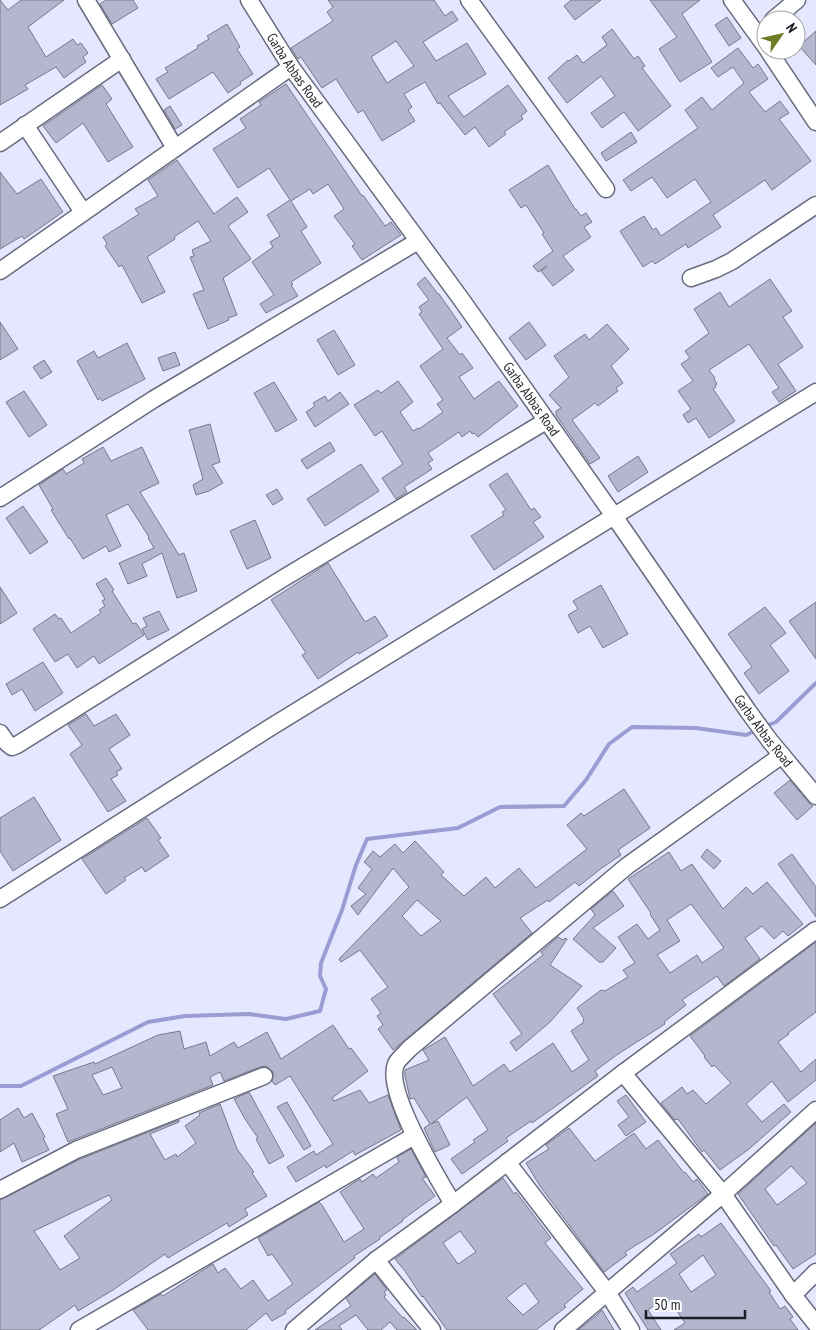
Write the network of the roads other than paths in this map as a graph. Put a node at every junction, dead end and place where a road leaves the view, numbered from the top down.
1 (86, 0) edge
2 (249, 0) edge
3 (470, 0) edge
4 (732, 0) edge
5 (797, 0) edge
6 (785, 10) edge
7 (756, 27) edge
8 (122, 59) junction
9 (775, 60) edge
10 (291, 67) junction
11 (816, 122) edge
12 (25, 125) junction
13 (0, 142) edge
14 (175, 148) junction
15 (606, 189) dead end
16 (816, 205) edge
17 (83, 212) junction
18 (418, 241) junction
19 (0, 271) edge
20 (691, 278) dead end
21 (816, 392) edge
22 (546, 421) junction
23 (0, 498) edge
24 (614, 516) junction
25 (0, 733) edge
26 (782, 755) junction
27 (816, 796) edge
28 (0, 899) edge
29 (816, 930) edge
30 (623, 1073) junction
31 (264, 1076) dead end
32 (816, 1110) edge
33 (414, 1136) junction
34 (507, 1162) junction
35 (0, 1190) edge
36 (723, 1194) junction
37 (453, 1204) junction
38 (376, 1260) junction
39 (816, 1272) edge
40 (607, 1292) junction
41 (793, 1295) junction
42 (816, 1324) edge
43 (79, 1330) edge
44 (294, 1330) edge
45 (432, 1330) edge
46 (563, 1330) edge
47 (631, 1330) edge

1 - 8 street
2 - 10 street, Garba Abbas Road
3 - 15 street
4 - 7 street
5 - 6 street
8 - 12 street
8 - 14 street
9 - 11 street
10 - 14 street
10 - 18 street, Garba Abbas Road
12 - 13 street
12 - 17 street
14 - 17 street
16 - 20 street
17 - 19 street
18 - 22 street, Garba Abbas Road
18 - 23 street
21 - 24 street
22 - 24 street, Garba Abbas Road
22 - 25 street
24 - 26 street, Garba Abbas Road
24 - 28 street
26 - 27 street, Garba Abbas Road
26 - 33 street
29 - 30 street
30 - 34 street
30 - 36 street
31 - 35 street
32 - 36 street
33 - 37 street
33 - 43 street
34 - 37 street
34 - 40 street
36 - 40 street
36 - 41 street
37 - 38 street
38 - 44 street
38 - 45 street
39 - 41 street
40 - 46 street
40 - 47 street
41 - 42 street

